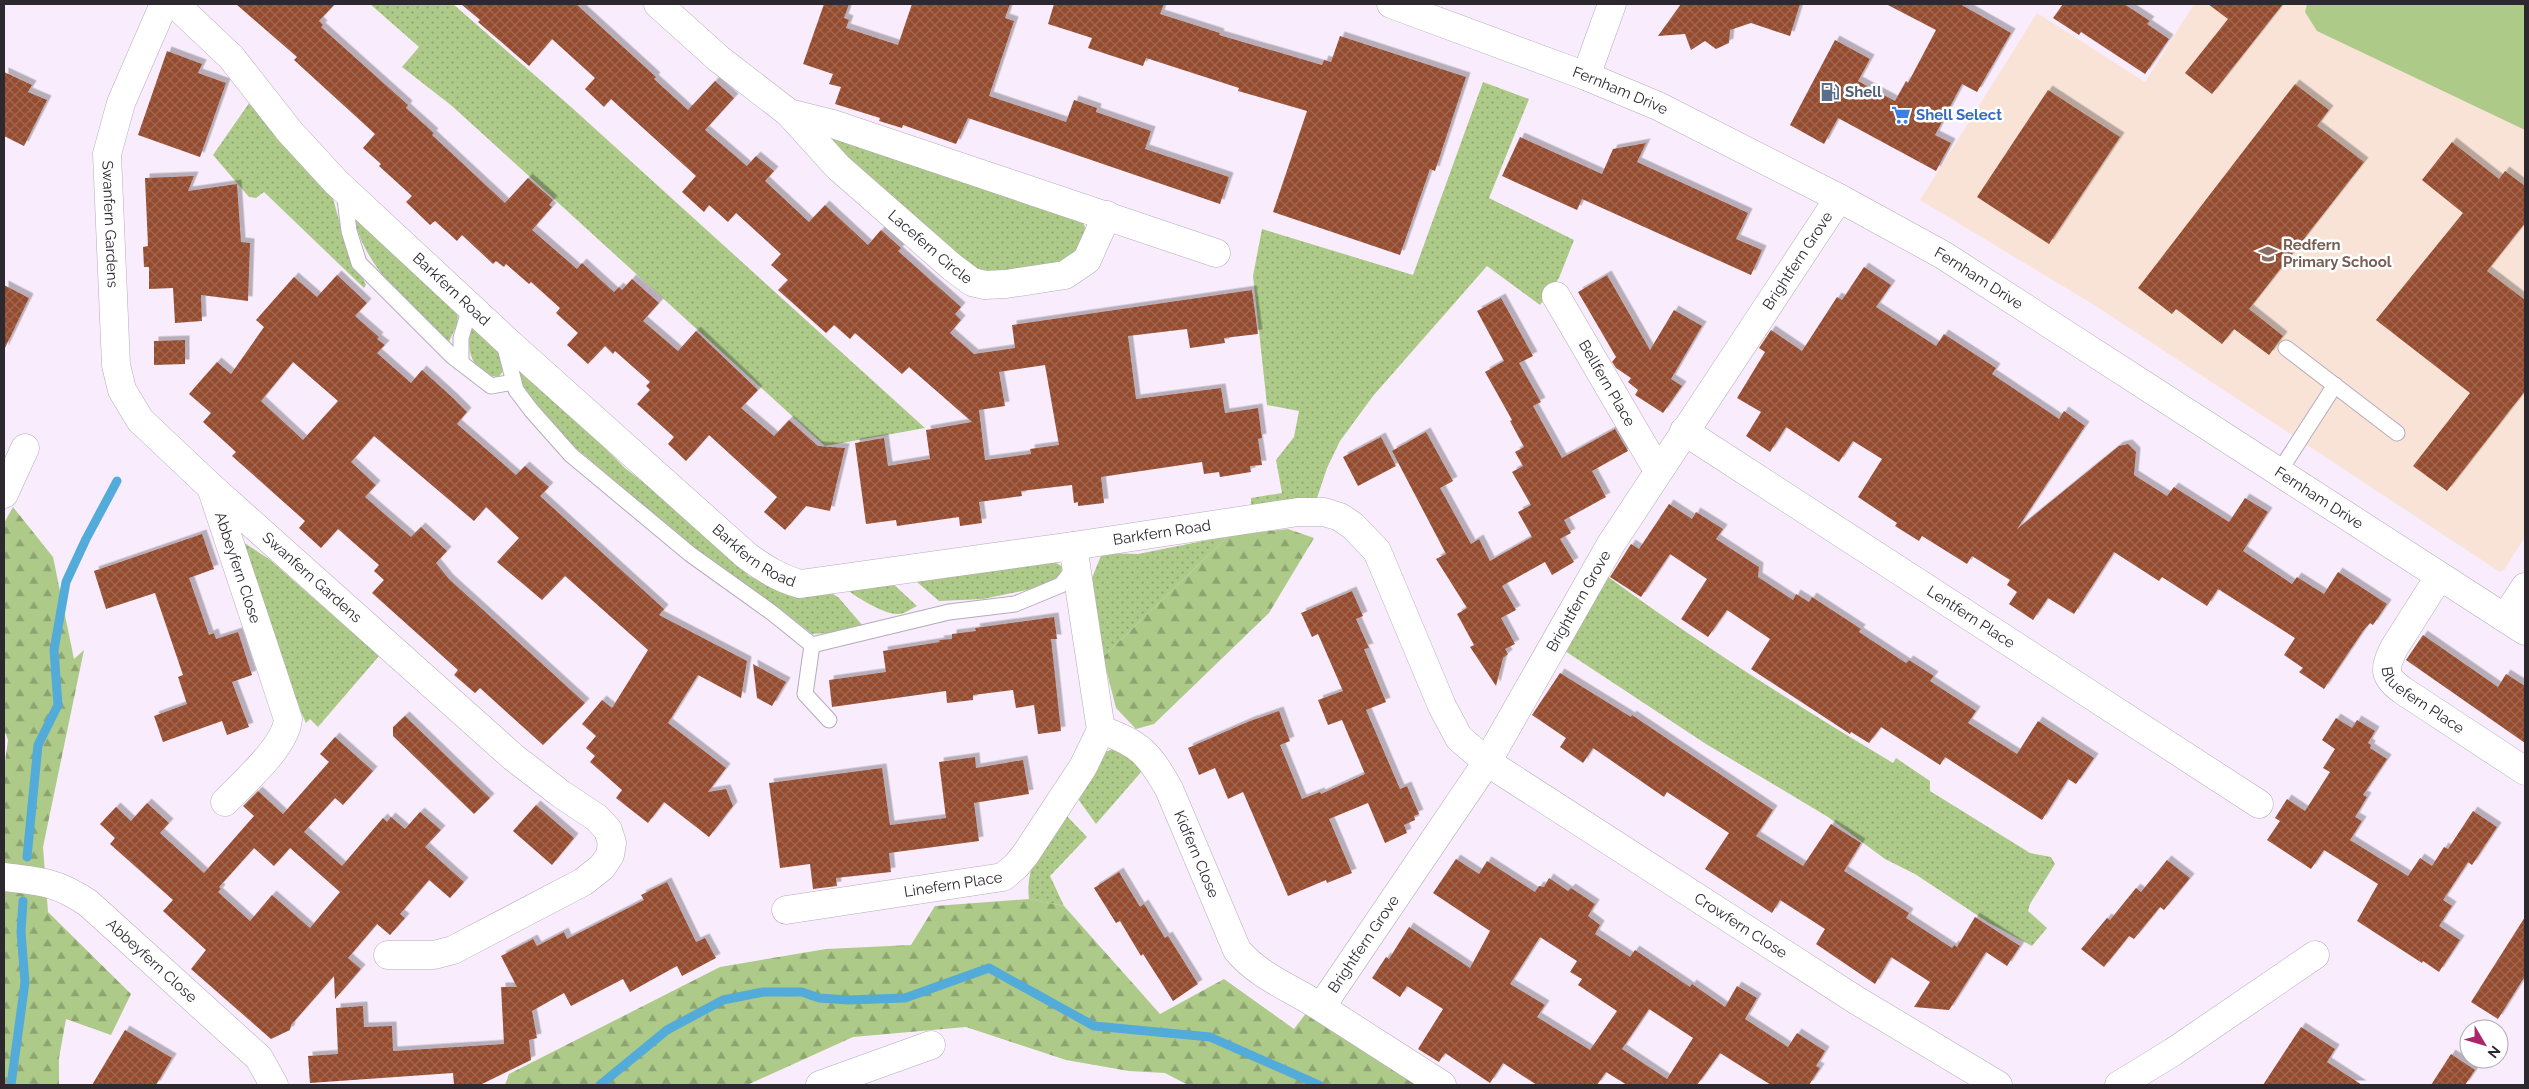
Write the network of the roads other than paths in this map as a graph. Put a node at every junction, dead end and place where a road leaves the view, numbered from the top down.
1 (164, 4) edge
2 (175, 4) edge
3 (658, 4) edge
4 (1391, 4) edge
5 (1612, 4) edge
6 (1586, 76) junction
7 (789, 113) junction
8 (344, 190) junction
9 (1839, 198) junction
10 (1107, 215) junction
11 (1216, 253) dead end
12 (1556, 296) dead end
13 (470, 307) junction
14 (502, 336) junction
15 (2286, 348) dead end
16 (461, 363) junction
17 (513, 382) junction
18 (2335, 385) junction
19 (1684, 431) junction
20 (2397, 433) dead end
21 (25, 448) dead end
22 (1658, 471) junction
23 (2279, 472) junction
24 (211, 487) junction
25 (4, 494) edge
26 (1075, 556) junction
27 (2438, 577) junction
28 (2525, 587) edge
29 (2515, 624) edge
30 (812, 645) junction
31 (829, 720) dead end
32 (1101, 730) junction
33 (1487, 762) junction
34 (2525, 771) edge
35 (225, 802) dead end
36 (2259, 804) dead end
37 (4, 877) edge
38 (786, 910) dead end
39 (388, 955) dead end
40 (2315, 955) dead end
41 (1322, 1007) junction
42 (932, 1045) dead end
43 (274, 1085) edge
44 (820, 1085) edge
45 (1442, 1085) edge
46 (1998, 1085) edge
47 (2119, 1085) edge

1 - 24 street, Swanfern Gardens
2 - 8 street, Barkfern Road
3 - 7 street, Lacefern Circle
4 - 6 street, Fernham Drive
5 - 6 street
6 - 9 street, Fernham Drive
7 - 10 street, Lacefern Circle
7 - 10 street, Lacefern Circle
8 - 13 street, Barkfern Road
8 - 16 lane
9 - 19 street, Brightfern Grove
9 - 23 street, Fernham Drive
10 - 11 street, Lacefern Circle
12 - 22 street, Bellfern Place
13 - 14 street, Barkfern Road
13 - 16 lane
14 - 17 lane
14 - 26 street, Barkfern Road
15 - 18 lane
16 - 17 lane
17 - 30 lane
18 - 20 lane
18 - 23 lane
19 - 22 street, Brightfern Grove
19 - 36 street, Lentfern Place
21 - 25 street
22 - 33 street, Brightfern Grove
23 - 27 street, Fernham Drive
24 - 35 street, Abbeyfern Close
24 - 39 street, Swanfern Gardens
26 - 30 lane
26 - 32 street
26 - 33 street, Barkfern Road
27 - 29 street, Fernham Drive
27 - 34 street, Bluefern Place
28 - 29 street
30 - 31 lane
32 - 38 street, Linefern Place
32 - 41 street, Kidfern Close
33 - 41 street, Brightfern Grove
33 - 46 street, Crowfern Close
37 - 43 street, Abbeyfern Close
40 - 47 street
41 - 45 street, Kidfern Close
42 - 44 street

